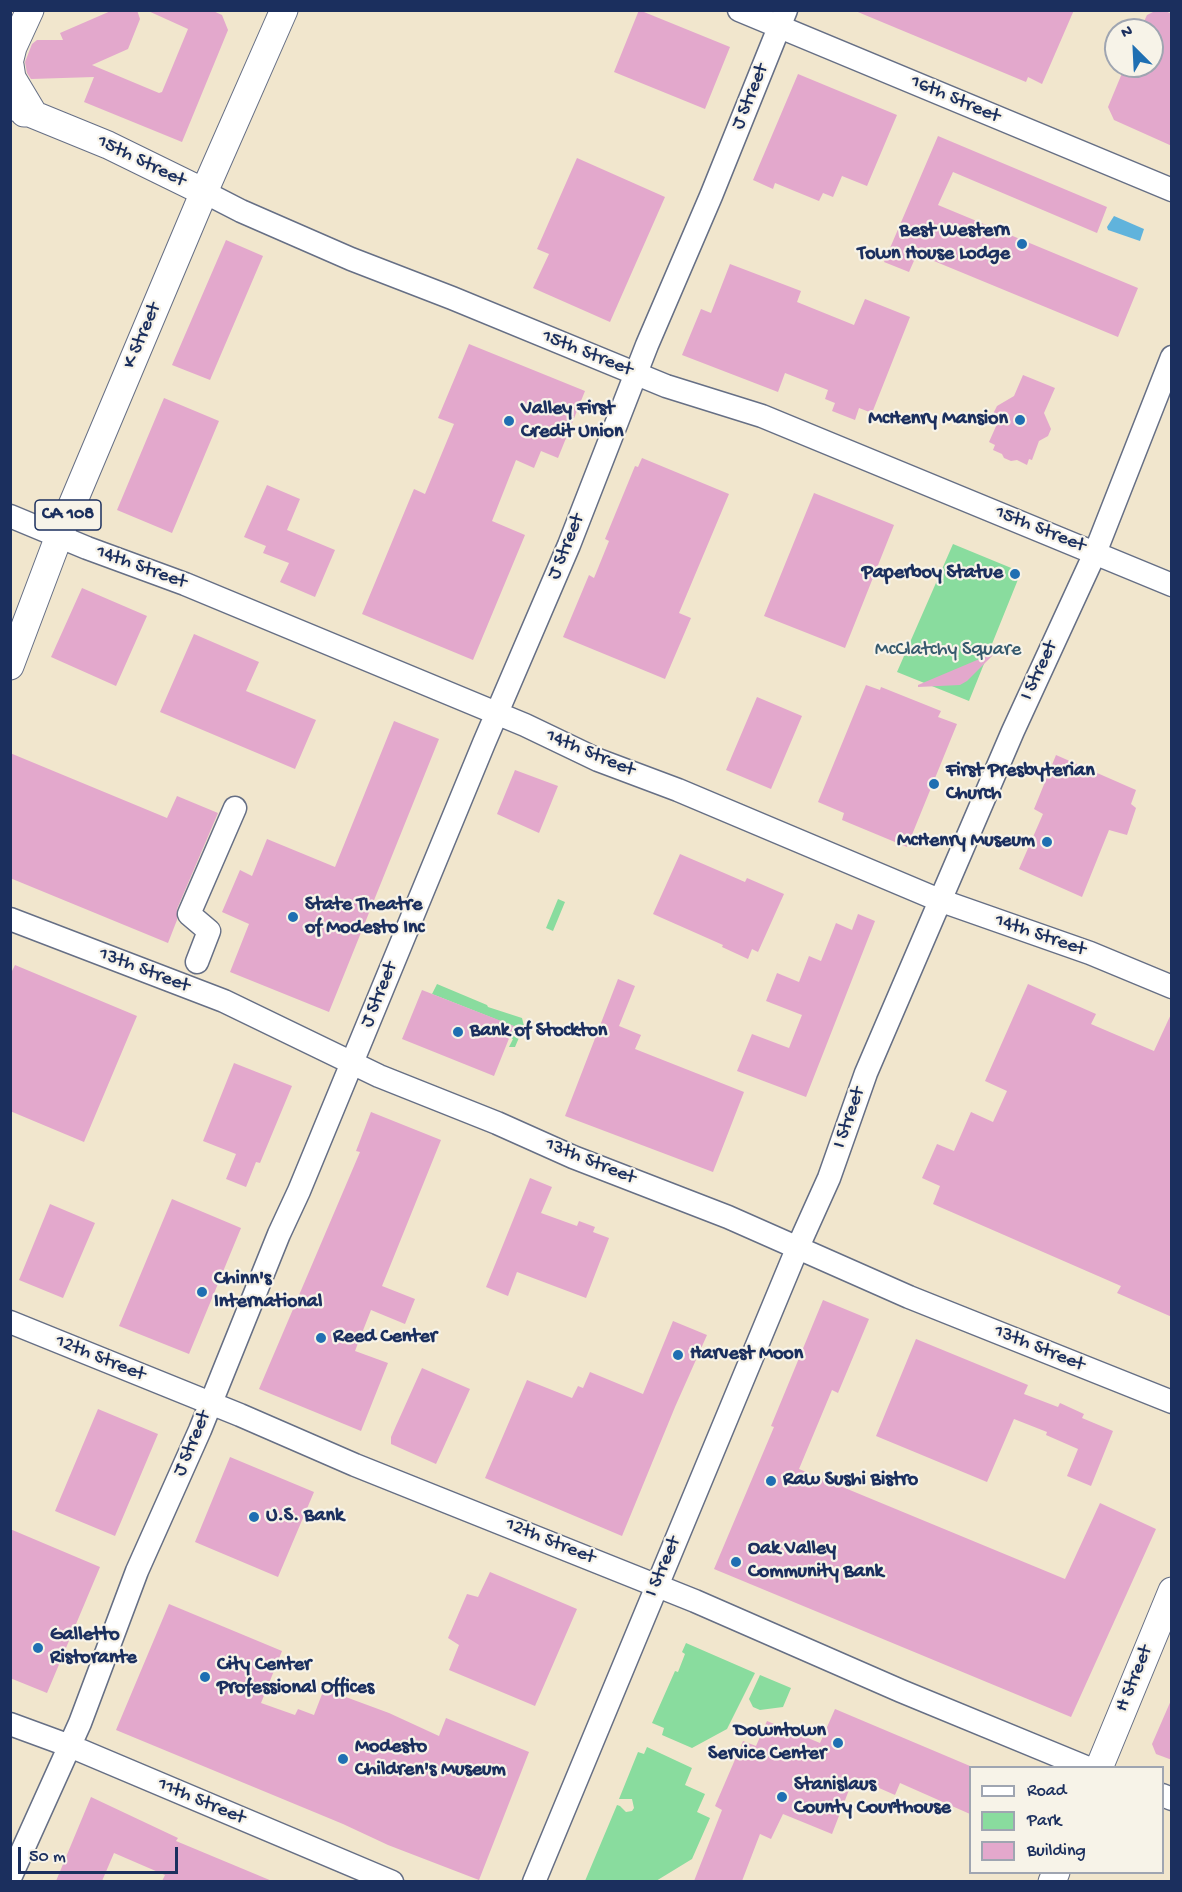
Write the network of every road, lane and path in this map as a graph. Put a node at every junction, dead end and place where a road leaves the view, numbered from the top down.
1 (30, 10) edge
2 (284, 10) edge
3 (739, 10) edge
4 (783, 19) edge
5 (10, 59) edge
6 (10, 65) edge
7 (18, 110) edge
8 (1172, 190) edge
9 (204, 192) junction
10 (1172, 357) edge
11 (636, 374) junction
12 (10, 516) edge
13 (59, 536) junction
14 (1095, 553) junction
15 (1172, 585) edge
16 (10, 666) edge
17 (497, 714) junction
18 (235, 808) dead end
19 (939, 900) junction
20 (10, 919) edge
21 (197, 962) dead end
22 (1172, 987) edge
23 (352, 1062) junction
24 (796, 1249) junction
25 (10, 1322) edge
26 (1172, 1402) edge
27 (210, 1404) junction
28 (657, 1586) junction
29 (1172, 1591) edge
30 (10, 1724) edge
31 (70, 1746) junction
32 (1086, 1766) edge
33 (1099, 1766) edge
34 (10, 1878) edge
35 (392, 1881) edge
36 (534, 1881) edge

1 - 5 main road
2 - 9 main road, K Street / CA 108
3 - 4 street, 16th Street
4 - 8 street, 16th Street
4 - 11 street, J Street
6 - 7 main road
7 - 9 main road, 15th Street
9 - 11 street, 15th Street
9 - 13 main road, K Street / CA 108
10 - 14 street, I Street
11 - 14 street, 15th Street
11 - 17 street, J Street
12 - 13 street, 14th Street
13 - 16 main road, K Street / CA 108
13 - 17 street, 14th Street
14 - 15 street, 15th Street
14 - 19 street, I Street
17 - 19 street, 14th Street
17 - 23 street, J Street
18 - 21 street
19 - 22 street, 14th Street
19 - 24 street, I Street
20 - 23 street, 13th Street
23 - 24 street, 13th Street
23 - 27 street, J Street
24 - 26 street, 13th Street
24 - 28 street, I Street
25 - 27 street, 12th Street
27 - 28 street, 12th Street
27 - 31 street, J Street
28 - 32 street, 12th Street
28 - 36 street, I Street
29 - 33 main road, H Street
30 - 31 street, 11th Street
31 - 34 street, J Street
31 - 35 street, 11th Street

